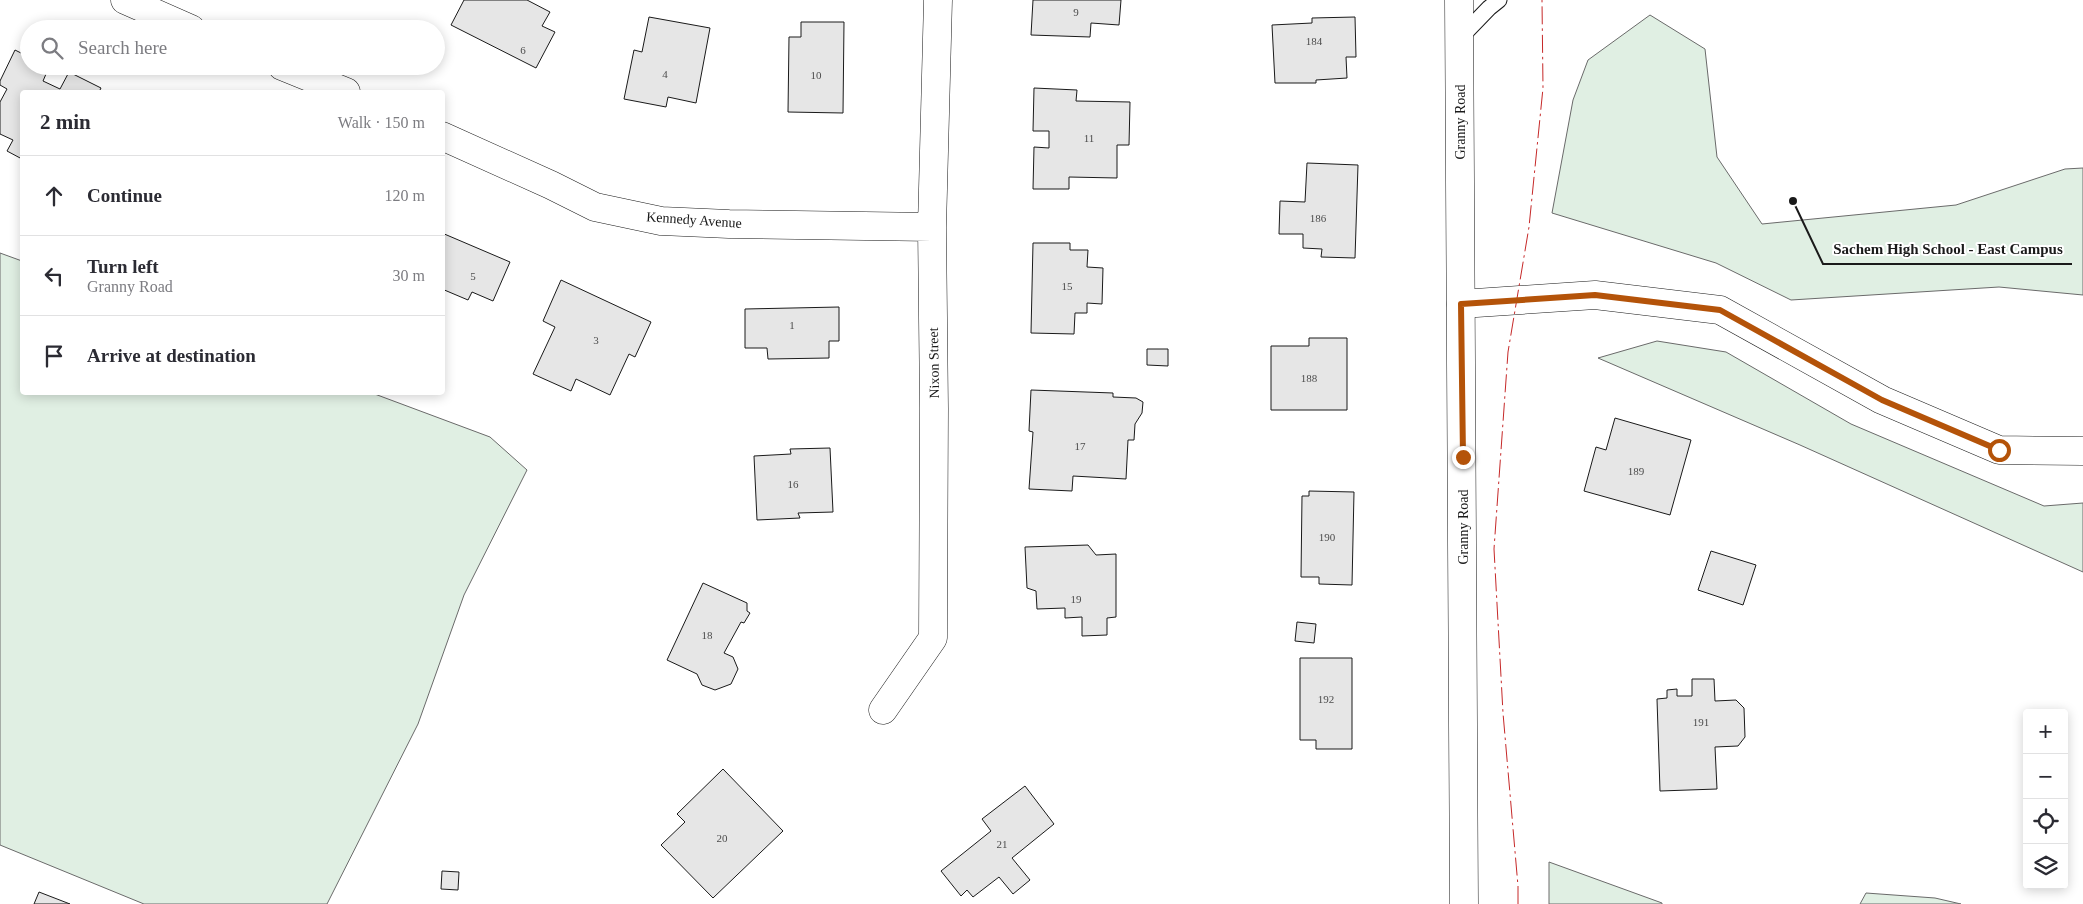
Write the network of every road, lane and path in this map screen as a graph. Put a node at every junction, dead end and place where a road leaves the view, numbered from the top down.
1 (125, 0) edge
2 (938, 0) edge
3 (1460, 0) edge
4 (1499, 0) edge
5 (171, 20) edge
6 (1460, 38) junction
7 (304, 75) edge
8 (341, 90) edge
9 (445, 137) edge
10 (932, 227) junction
11 (1461, 304) junction
12 (2083, 451) edge
13 (884, 710) dead end
14 (1464, 904) edge

1 - 5 street
2 - 10 street, Nixon Street
3 - 6 street, Granny Road
4 - 6 lane
6 - 11 street, Granny Road
7 - 8 street
9 - 10 street, Kennedy Avenue
10 - 13 street, Nixon Street
11 - 12 street
11 - 14 street, Granny Road

